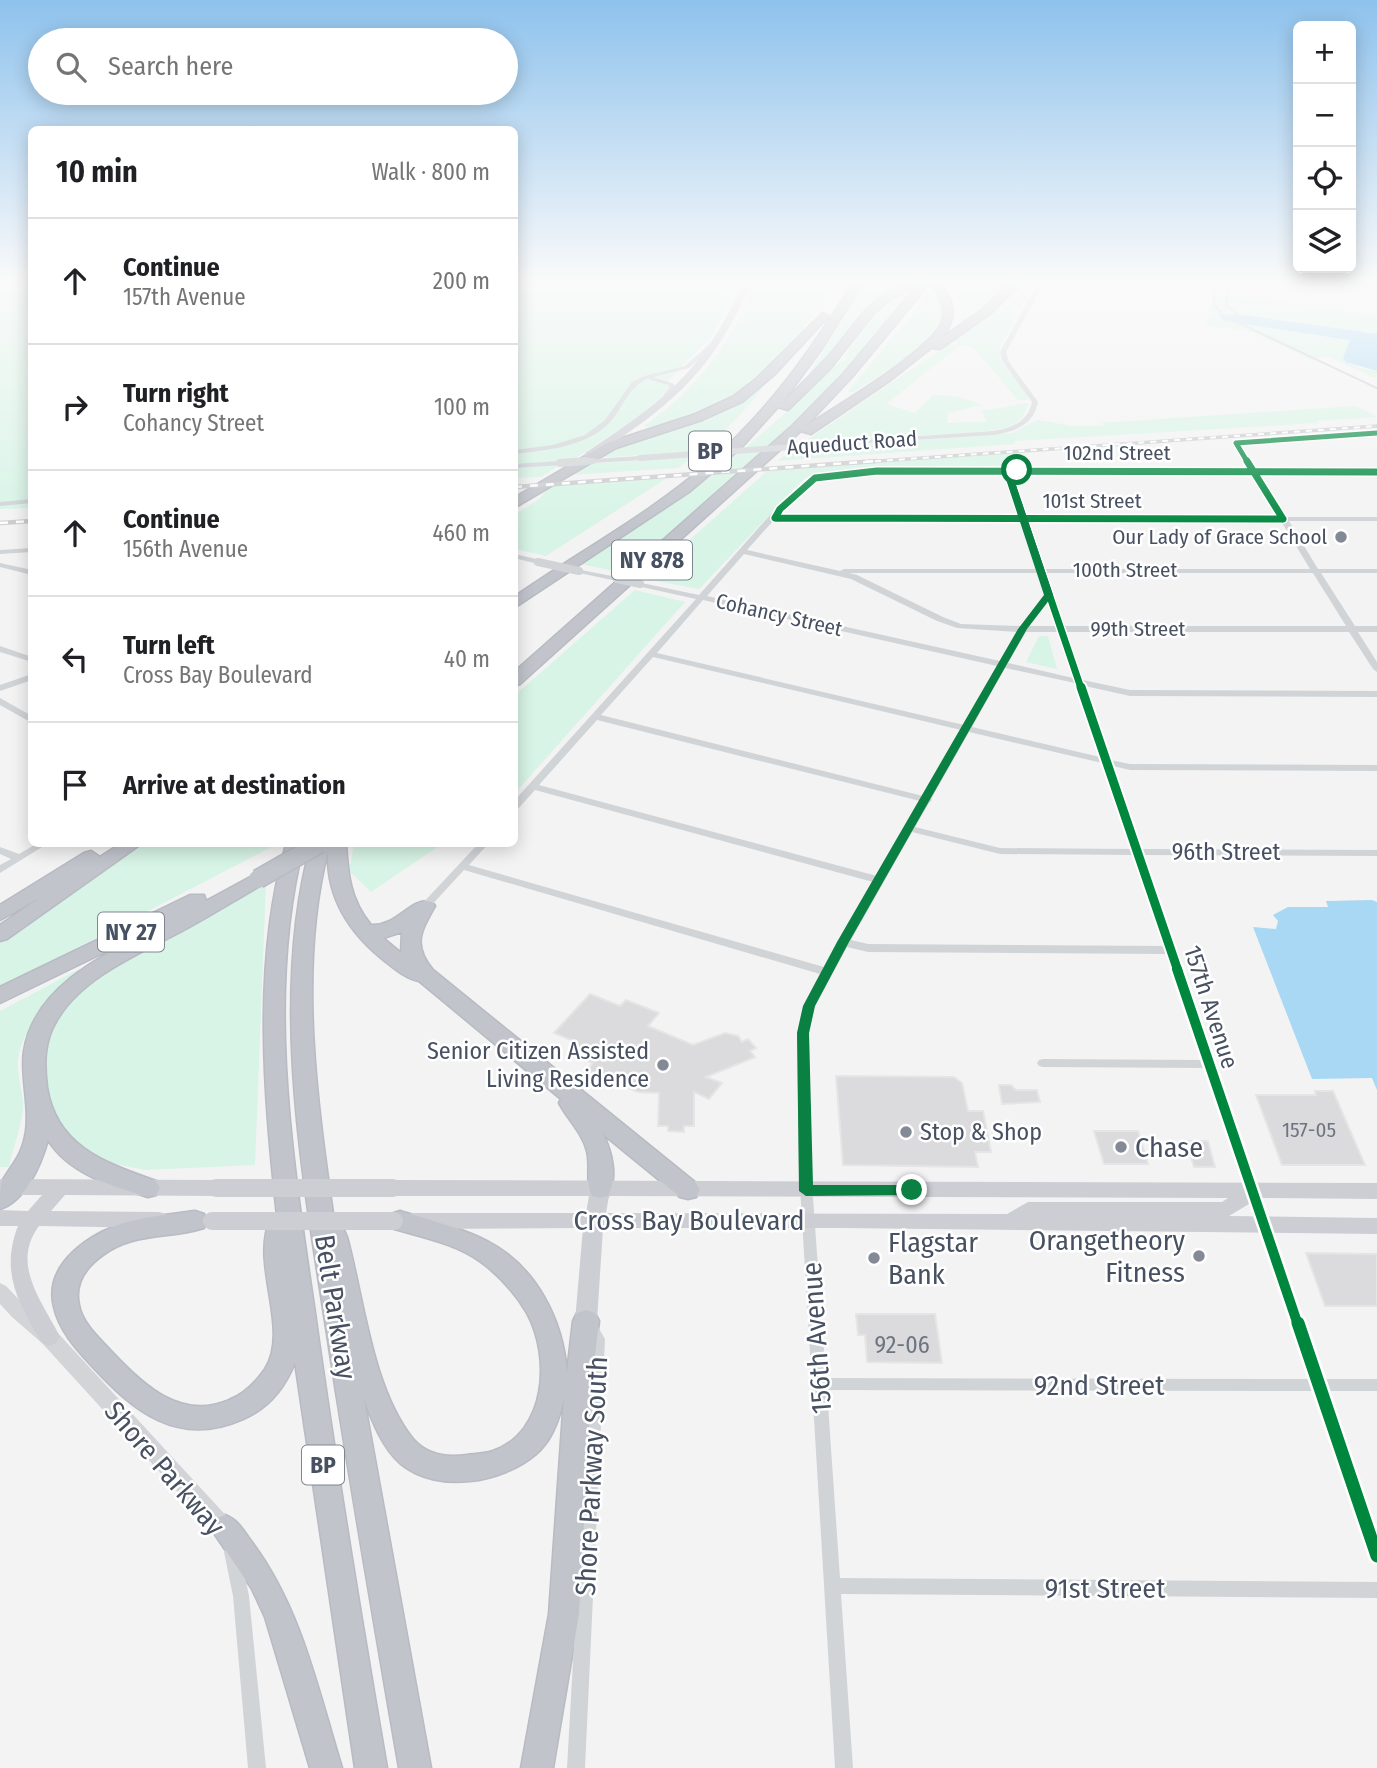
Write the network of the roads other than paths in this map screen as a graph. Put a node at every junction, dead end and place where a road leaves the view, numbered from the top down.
1 (689, 366) edge
2 (700, 366) edge
3 (775, 366) edge
4 (788, 366) edge
5 (803, 366) edge
6 (825, 366) edge
7 (854, 366) edge
8 (901, 366) edge
9 (908, 366) edge
10 (1009, 366) edge
11 (886, 376) junction
12 (639, 380) junction
13 (654, 412) junction
14 (1377, 433) edge
15 (742, 440) junction
16 (518, 452) edge
17 (588, 460) junction
18 (518, 466) edge
19 (757, 466) junction
20 (1007, 470) junction
21 (1253, 471) junction
22 (1377, 472) edge
23 (28, 502) edge
24 (518, 502) edge
25 (0, 504) edge
26 (775, 518) junction
27 (1023, 518) junction
28 (1283, 519) junction
29 (1377, 519) edge
30 (28, 550) edge
31 (0, 552) edge
32 (744, 552) junction
33 (518, 557) edge
34 (0, 565) edge
35 (1041, 570) junction
36 (831, 571) junction
37 (1315, 571) junction
38 (1377, 571) edge
39 (28, 572) edge
40 (518, 584) edge
41 (1049, 595) junction
42 (703, 598) junction
43 (518, 601) edge
44 (1351, 628) junction
45 (1023, 629) junction
46 (1061, 629) junction
47 (1377, 629) edge
48 (0, 649) edge
49 (652, 654) junction
50 (28, 659) edge
51 (1003, 665) junction
52 (1377, 670) edge
53 (518, 677) edge
54 (28, 678) edge
55 (1081, 682) junction
56 (0, 688) edge
57 (1377, 694) edge
58 (0, 701) edge
59 (597, 717) junction
60 (28, 718) edge
61 (968, 728) junction
62 (1108, 761) junction
63 (1377, 768) edge
64 (534, 787) junction
65 (927, 800) junction
66 (518, 804) edge
67 (910, 829) junction
68 (37, 847) edge
69 (106, 847) edge
70 (107, 847) edge
71 (128, 847) edge
72 (293, 847) edge
73 (296, 847) edge
74 (314, 847) edge
75 (319, 847) edge
76 (337, 847) edge
77 (480, 847) edge
78 (0, 850) edge
79 (1138, 852) junction
80 (1377, 853) edge
81 (19, 858) junction
82 (462, 866) junction
83 (0, 870) edge
84 (259, 873) junction
85 (879, 880) junction
86 (425, 906) junction
87 (0, 914) edge
88 (0, 924) edge
89 (364, 932) junction
90 (0, 934) edge
91 (843, 942) junction
92 (1172, 950) junction
93 (827, 972) junction
94 (436, 986) junction
95 (0, 996) edge
96 (1043, 1063) dead end
97 (1209, 1064) junction
98 (541, 1072) junction
99 (37, 1096) junction
100 (281, 1161) junction
101 (315, 1172) junction
102 (60, 1188) junction
103 (148, 1188) junction
104 (600, 1189) junction
105 (688, 1189) junction
106 (4, 1191) edge
107 (806, 1191) junction
108 (1377, 1191) edge
109 (1252, 1192) junction
110 (0, 1218) edge
111 (30, 1218) junction
112 (595, 1220) junction
113 (203, 1221) junction
114 (397, 1221) junction
115 (808, 1221) junction
116 (1011, 1222) junction
117 (1263, 1224) junction
118 (1377, 1226) edge
119 (0, 1291) edge
120 (586, 1321) junction
121 (49, 1337) junction
122 (820, 1384) junction
123 (1318, 1385) junction
124 (1377, 1385) edge
125 (225, 1529) junction
126 (1377, 1556) edge
127 (832, 1586) junction
128 (1377, 1590) edge
129 (257, 1768) edge
130 (326, 1768) edge
131 (371, 1768) edge
132 (415, 1768) edge
133 (537, 1768) edge
134 (576, 1768) edge
135 (844, 1768) edge

1 - 12 street
2 - 13 main road
3 - 17 highway
4 - 40 highway, BP
5 - 15 highway, BP
6 - 15 highway
7 - 19 highway, NY 878
8 - 11 highway
9 - 11 highway
10 - 17 street, Aqueduct Road, bridge
11 - 19 highway
12 - 13 street
12 - 16 street
13 - 17 main road
14 - 21 street
15 - 43 highway, BP
17 - 18 street, Aqueduct Road, bridge
17 - 24 highway
19 - 53 highway, NY 878
20 - 21 street, 102nd Street
20 - 26 street, 102nd Street
20 - 27 street, 157th Avenue
21 - 22 street, 102nd Street
21 - 28 street
23 - 25 street
26 - 27 street, 101st Street
26 - 32 street
27 - 28 street, 101st Street
27 - 35 street, 157th Avenue
28 - 29 street, 101st Street
28 - 37 street
30 - 31 street
32 - 36 street, 99th Street
32 - 42 street
33 - 42 street, Cohancy Street, bridge
34 - 39 street
35 - 36 street, 100th Street
35 - 37 street, 100th Street
35 - 41 street, 157th Avenue
36 - 45 street, 99th Street
37 - 38 street, 100th Street
37 - 44 street
41 - 45 street
41 - 46 street, 157th Avenue
42 - 49 street
42 - 51 street, Cohancy Street
44 - 46 street, 99th Street
44 - 47 street, 99th Street
44 - 52 street
45 - 46 street, 99th Street
45 - 51 street
46 - 55 street, 157th Avenue
48 - 50 street
49 - 59 street
49 - 61 street
51 - 55 street, Cohancy Street
51 - 61 street, 156th Avenue
54 - 56 street
55 - 57 street, Cohancy Street
55 - 62 street, 157th Avenue
58 - 60 street
59 - 64 street
59 - 65 street
61 - 62 street
61 - 65 street, 156th Avenue
62 - 63 street
62 - 79 street, 157th Avenue
64 - 66 street
64 - 85 street
65 - 67 street, 156th Avenue
67 - 79 street, 96th Street
67 - 85 street, 156th Avenue
68 - 81 street
69 - 87 highway
70 - 88 highway
71 - 90 highway
72 - 84 highway, NY 27
73 - 100 highway, Belt Parkway / BP
74 - 84 highway, bridge
75 - 101 highway, Belt Parkway / BP
76 - 89 highway
77 - 82 street
78 - 81 street
79 - 80 street, 96th Street
79 - 92 street, 157th Avenue
81 - 83 street
82 - 86 street
82 - 93 street
84 - 95 highway, NY 27
84 - 99 highway
85 - 91 street, 156th Avenue
86 - 89 highway
86 - 94 highway
89 - 94 highway
91 - 92 street
91 - 93 street, 156th Avenue
92 - 97 street, 157th Avenue
93 - 107 street, 156th Avenue
94 - 98 highway
96 - 97 street
97 - 109 street, 157th Avenue
98 - 104 highway
98 - 105 highway
99 - 103 highway
99 - 106 highway
100 - 113 highway
100 - 131 highway, Belt Parkway / BP
101 - 114 highway
101 - 132 highway, Belt Parkway / BP
102 - 103 main road, Cross Bay Boulevard
102 - 106 main road, Cross Bay Boulevard
102 - 111 main road
103 - 104 main road, Cross Bay Boulevard, bridge
104 - 105 main road, Cross Bay Boulevard
104 - 112 main road, Shore Parkway South
105 - 107 main road, Cross Bay Boulevard
107 - 109 main road, Cross Bay Boulevard
107 - 115 street, 156th Avenue
108 - 109 main road, Cross Bay Boulevard
109 - 116 main road
109 - 117 street, 157th Avenue
110 - 111 main road, Cross Bay Boulevard
111 - 113 main road, Cross Bay Boulevard
111 - 121 main road
112 - 114 main road, Cross Bay Boulevard
112 - 115 main road, Cross Bay Boulevard
112 - 120 main road, Shore Parkway South
113 - 114 main road, Cross Bay Boulevard, bridge
115 - 116 main road, Cross Bay Boulevard
115 - 122 street, 156th Avenue
116 - 117 main road, Cross Bay Boulevard
117 - 118 main road, Cross Bay Boulevard
117 - 123 street, 157th Avenue
119 - 121 street, Shore Parkway
120 - 133 highway
120 - 134 street, Shore Parkway South
121 - 125 street, Shore Parkway
122 - 123 street, 92nd Street
122 - 127 street, 156th Avenue
123 - 124 street, 92nd Street
123 - 126 street, 157th Avenue
125 - 129 street, Shore Parkway
125 - 130 highway
127 - 128 street, 91st Street
127 - 135 street, 156th Avenue

